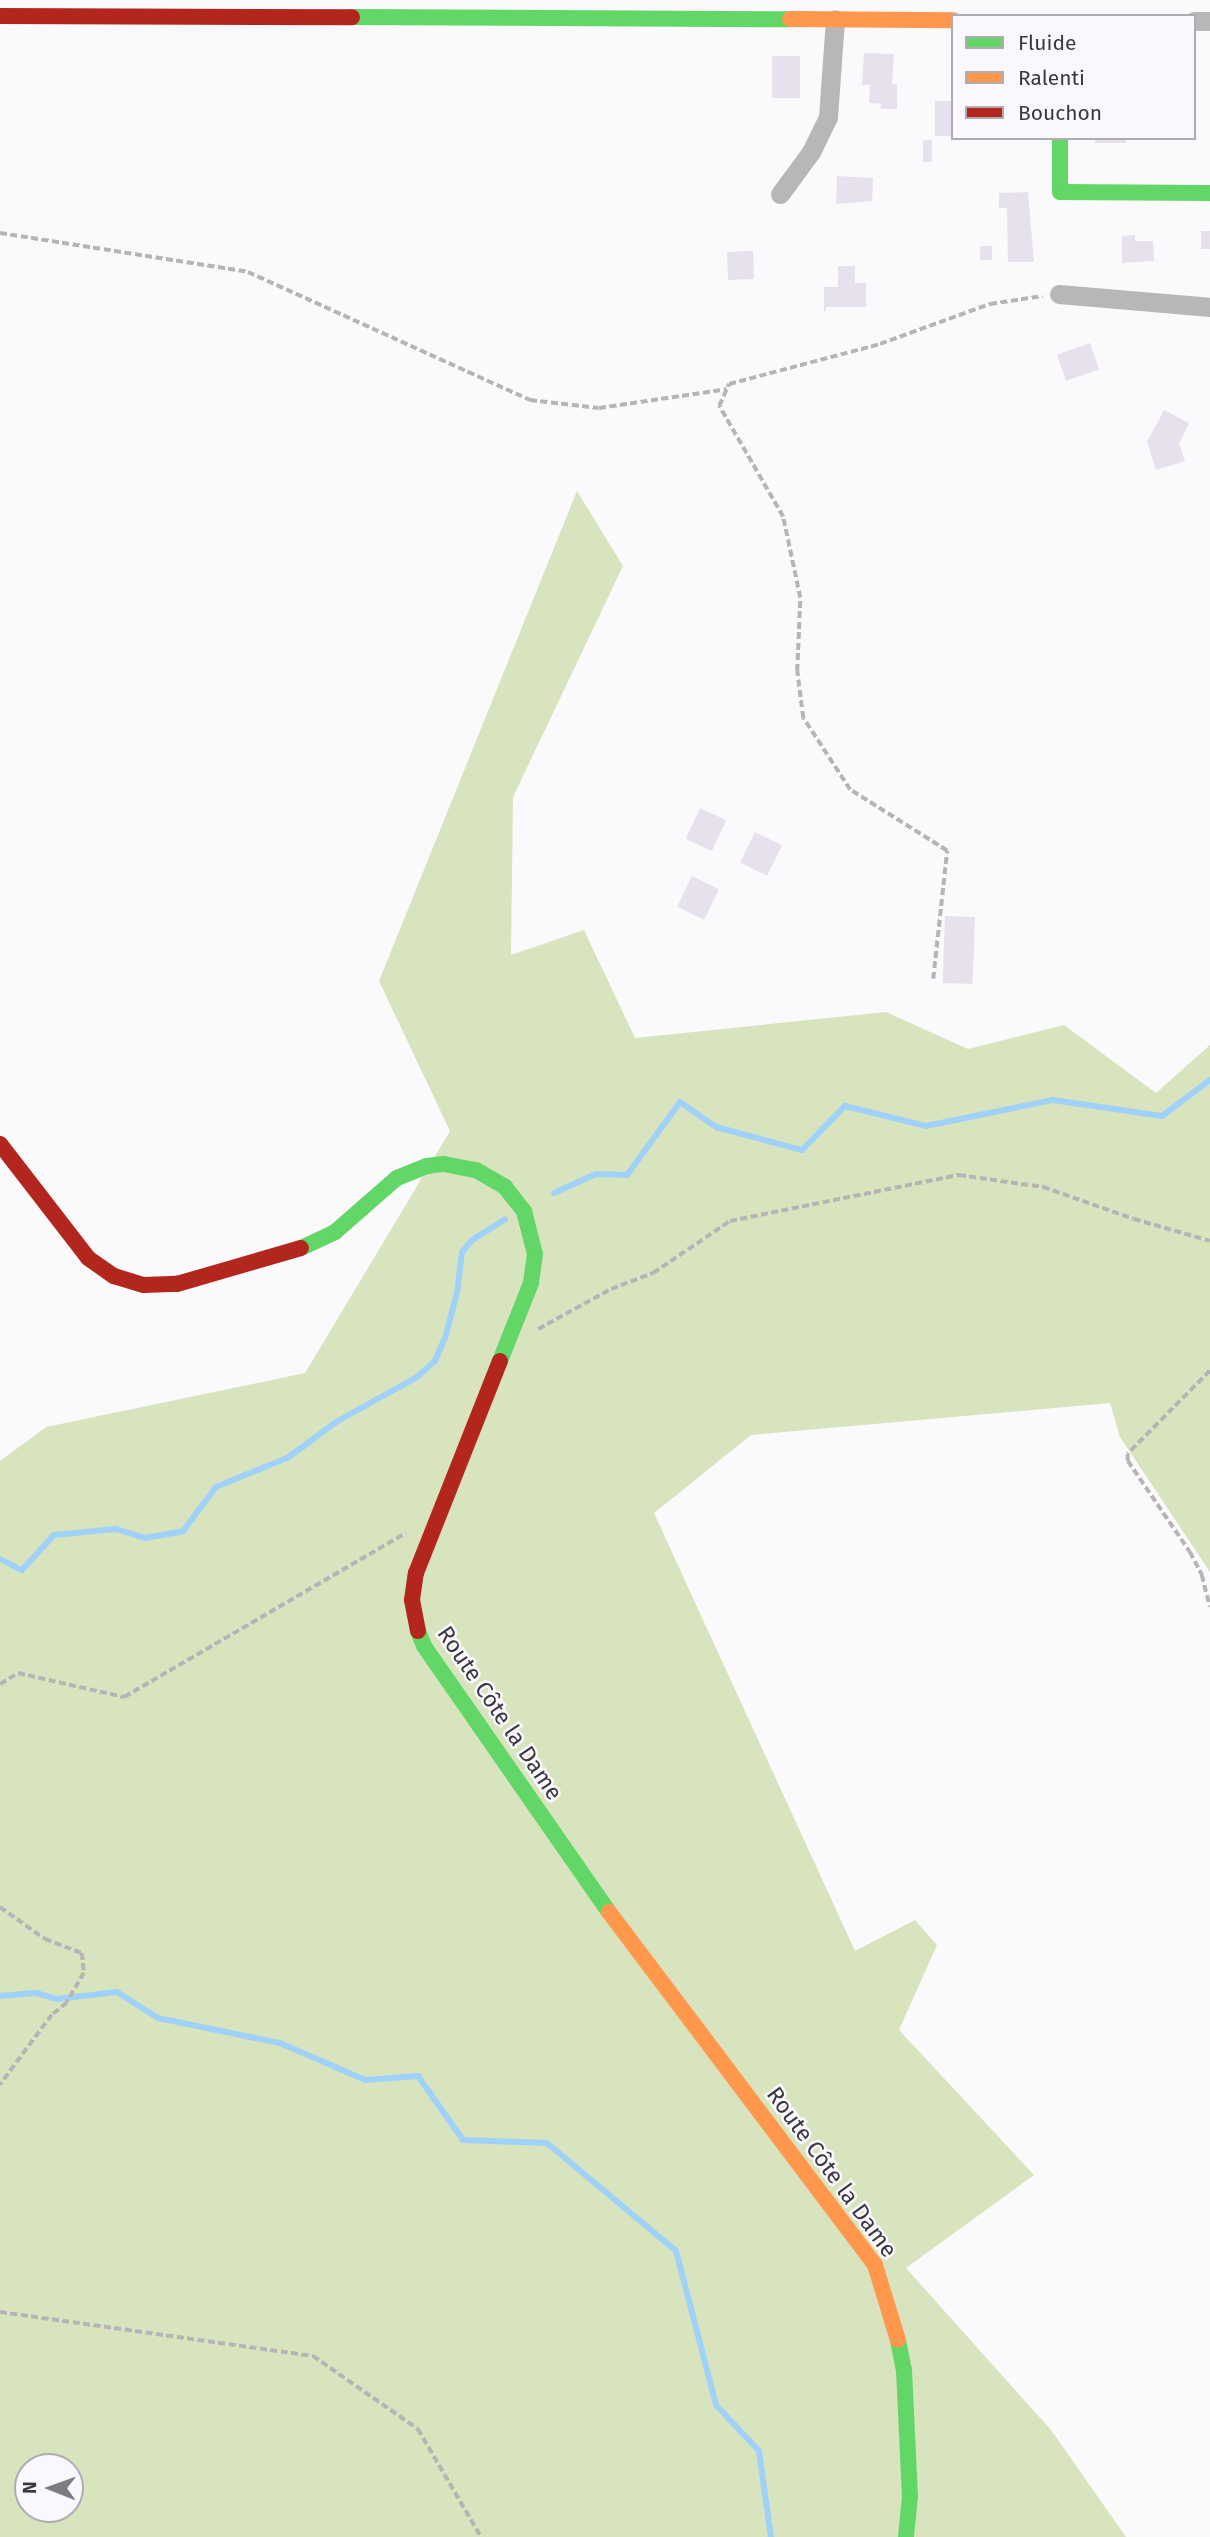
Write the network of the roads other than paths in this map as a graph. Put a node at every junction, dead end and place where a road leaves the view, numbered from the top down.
1 (0, 16) edge
2 (835, 19) junction
3 (951, 20) edge
4 (1060, 140) edge
5 (1210, 193) edge
6 (780, 194) dead end
7 (1059, 294) road end
8 (1210, 307) edge
9 (0, 1144) edge
10 (906, 2537) edge

1 - 2 street
2 - 3 street
2 - 6 street
4 - 5 street
7 - 8 street
9 - 10 street, Route Côte la Dame

